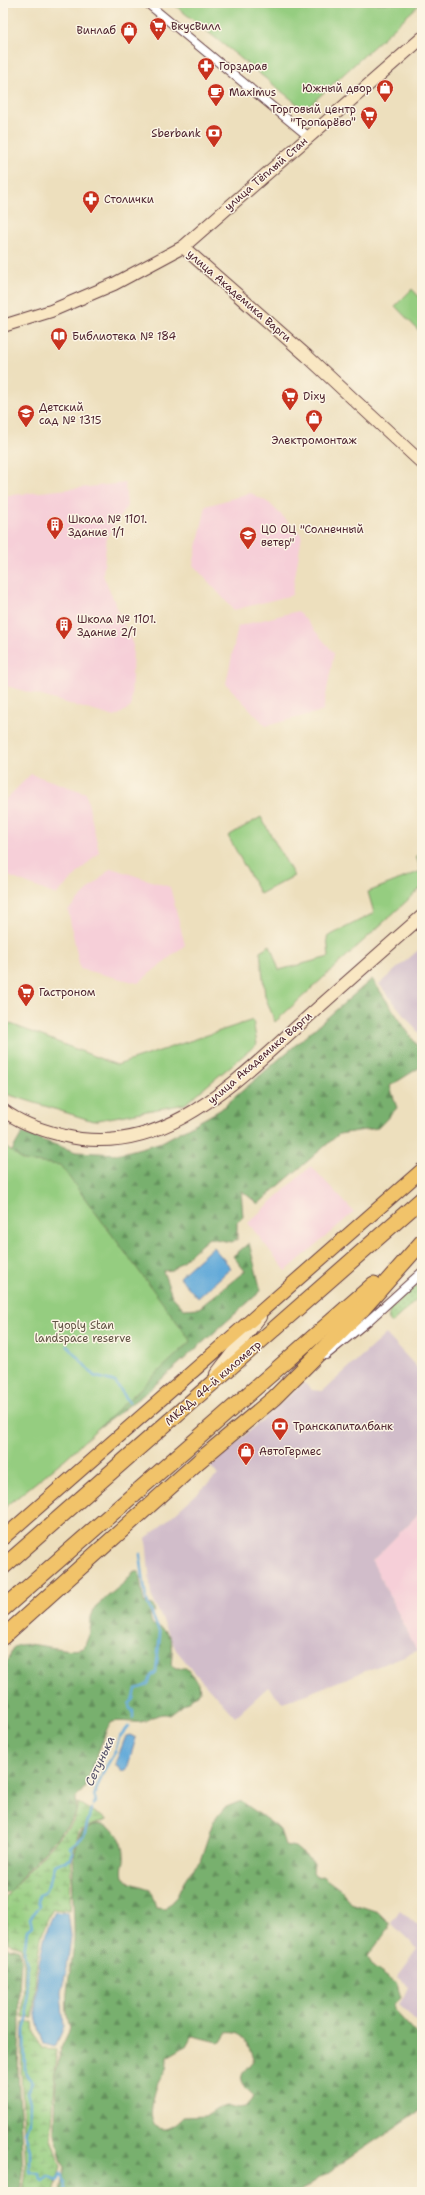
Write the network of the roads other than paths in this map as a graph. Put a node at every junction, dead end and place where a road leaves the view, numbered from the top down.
1 (147, 3) edge
2 (422, 38) edge
3 (309, 137) junction
4 (183, 247) junction
5 (3, 326) edge
6 (422, 463) edge
7 (422, 916) edge
8 (3, 1110) edge
9 (422, 1170) edge
10 (422, 1199) edge
11 (422, 1242) edge
12 (422, 1272) edge
13 (270, 1303) junction
14 (200, 1394) junction
15 (274, 1398) junction
16 (3, 1538) edge
17 (3, 1567) edge
18 (3, 1609) edge
19 (3, 1637) edge

1 - 3 street
2 - 3 street, улица Тёплый Стан
3 - 4 street, улица Тёплый Стан
4 - 5 street, улица Академика Варги
4 - 6 street, улица Академика Варги
7 - 8 street, улица Академика Варги
9 - 13 main road
10 - 14 highway, МКАД, 44-й километр
11 - 15 highway
11 - 18 highway
12 - 15 street
13 - 14 street
13 - 16 main road
14 - 17 highway, МКАД, 44-й километр
15 - 19 highway

